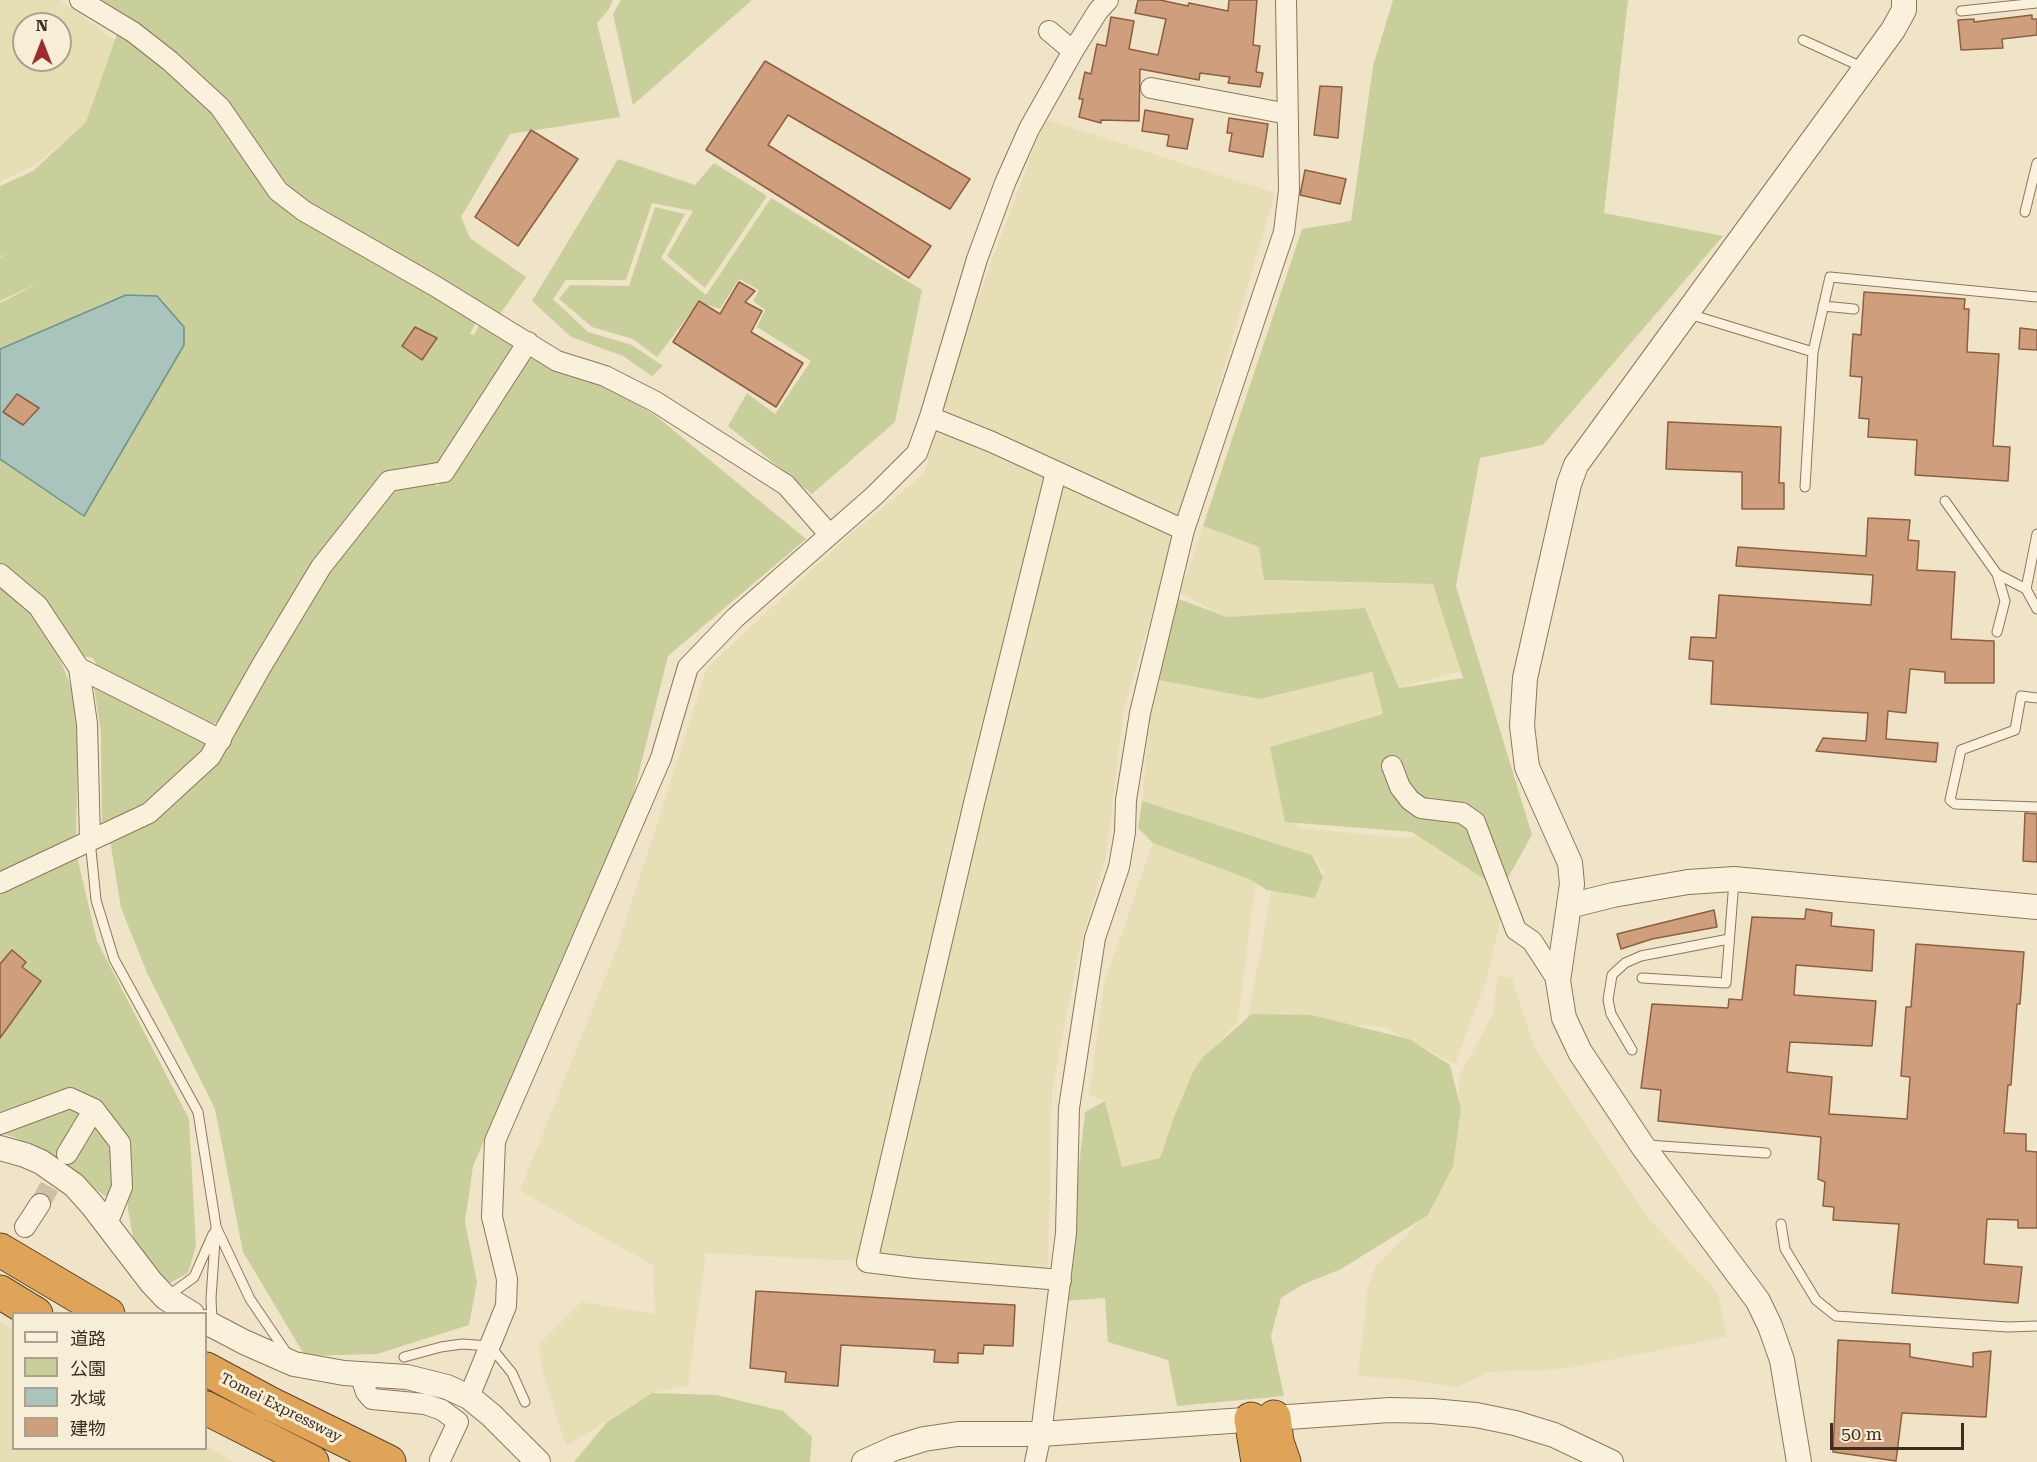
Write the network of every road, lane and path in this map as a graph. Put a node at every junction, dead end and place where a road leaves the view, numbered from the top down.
1 (80, 0) edge
2 (1108, 0) edge
3 (1286, 0) edge
4 (1905, 0) edge
5 (2037, 3) edge
6 (1961, 11) dead end
7 (1049, 31) dead end
8 (1803, 40) dead end
9 (1073, 51) junction
10 (1865, 68) junction
11 (1151, 88) dead end
12 (1288, 114) junction
13 (2037, 163) edge
14 (2025, 212) dead end
15 (2037, 297) edge
16 (1824, 306) junction
17 (1854, 309) dead end
18 (1687, 313) junction
19 (528, 342) junction
20 (1813, 352) junction
21 (930, 417) junction
22 (1056, 472) junction
23 (1805, 487) dead end
24 (1945, 501) dead end
25 (1184, 530) junction
26 (829, 534) junction
27 (2037, 534) edge
28 (0, 574) edge
29 (1997, 574) junction
30 (2026, 589) junction
31 (2037, 609) edge
32 (1997, 632) dead end
33 (78, 668) junction
34 (2037, 698) edge
35 (221, 740) junction
36 (1392, 766) dead end
37 (2037, 807) edge
38 (90, 840) junction
39 (1734, 879) junction
40 (0, 883) edge
41 (1569, 906) junction
42 (2037, 907) edge
43 (1729, 939) junction
44 (1642, 978) dead end
45 (1558, 981) junction
46 (1632, 1050) dead end
47 (94, 1109) junction
48 (0, 1124) edge
49 (1642, 1145) junction
50 (0, 1148) edge
51 (1766, 1153) dead end
52 (67, 1154) tunnel mouth
53 (40, 1204) tunnel mouth
54 (107, 1224) junction
55 (1781, 1224) dead end
56 (216, 1226) junction
57 (25, 1227) tunnel mouth
58 (0, 1250) edge
59 (1061, 1280) junction
60 (0, 1292) edge
61 (166, 1298) junction
62 (33, 1312) edge
63 (105, 1312) edge
64 (189, 1312) edge
65 (209, 1324) edge
66 (2037, 1326) edge
67 (490, 1346) junction
68 (404, 1357) dead end
69 (294, 1364) junction
70 (207, 1370) edge
71 (360, 1374) junction
72 (469, 1397) junction
73 (525, 1402) dead end
74 (207, 1409) edge
75 (1262, 1418) junction
76 (1041, 1434) junction
77 (440, 1460) dead end
78 (312, 1462) edge
79 (389, 1462) edge
80 (538, 1462) edge
81 (864, 1462) edge
82 (1035, 1462) edge
83 (1258, 1462) edge
84 (1284, 1462) edge
85 (1611, 1462) edge
86 (1799, 1462) edge

1 - 19 street
2 - 9 street
3 - 12 street
4 - 10 street
5 - 6 lane
7 - 9 street
8 - 10 lane
9 - 21 street
10 - 18 street
11 - 12 street
12 - 25 street
13 - 14 lane
15 - 16 lane
16 - 17 lane
16 - 20 lane
18 - 20 lane
18 - 41 street
19 - 26 street
19 - 35 street
20 - 23 lane
21 - 22 street
21 - 26 street
22 - 25 street
22 - 59 street
24 - 29 lane
25 - 59 street
26 - 67 street
27 - 30 lane
28 - 33 street
29 - 30 lane
29 - 32 lane
30 - 31 lane
33 - 35 street
33 - 38 street
34 - 37 lane
35 - 38 street
36 - 45 street
38 - 40 street
38 - 56 lane
39 - 41 street
39 - 42 street
39 - 43 lane
41 - 45 street
43 - 44 lane
43 - 46 lane
45 - 49 street
47 - 48 street
47 - 52 street
47 - 54 street
49 - 51 lane
49 - 86 street
50 - 54 street
53 - 57 street
54 - 61 street
55 - 66 lane
56 - 61 lane
56 - 65 lane
56 - 69 lane
58 - 63 highway
59 - 76 street
60 - 62 highway
61 - 64 street
65 - 69 street
67 - 68 lane
67 - 72 street
67 - 73 lane
69 - 71 street
70 - 79 highway, Tomei Expressway
71 - 72 street
71 - 77 street
72 - 80 street
74 - 78 highway
75 - 76 street
75 - 83 highway
75 - 84 highway
75 - 85 street
76 - 81 street
76 - 82 street

